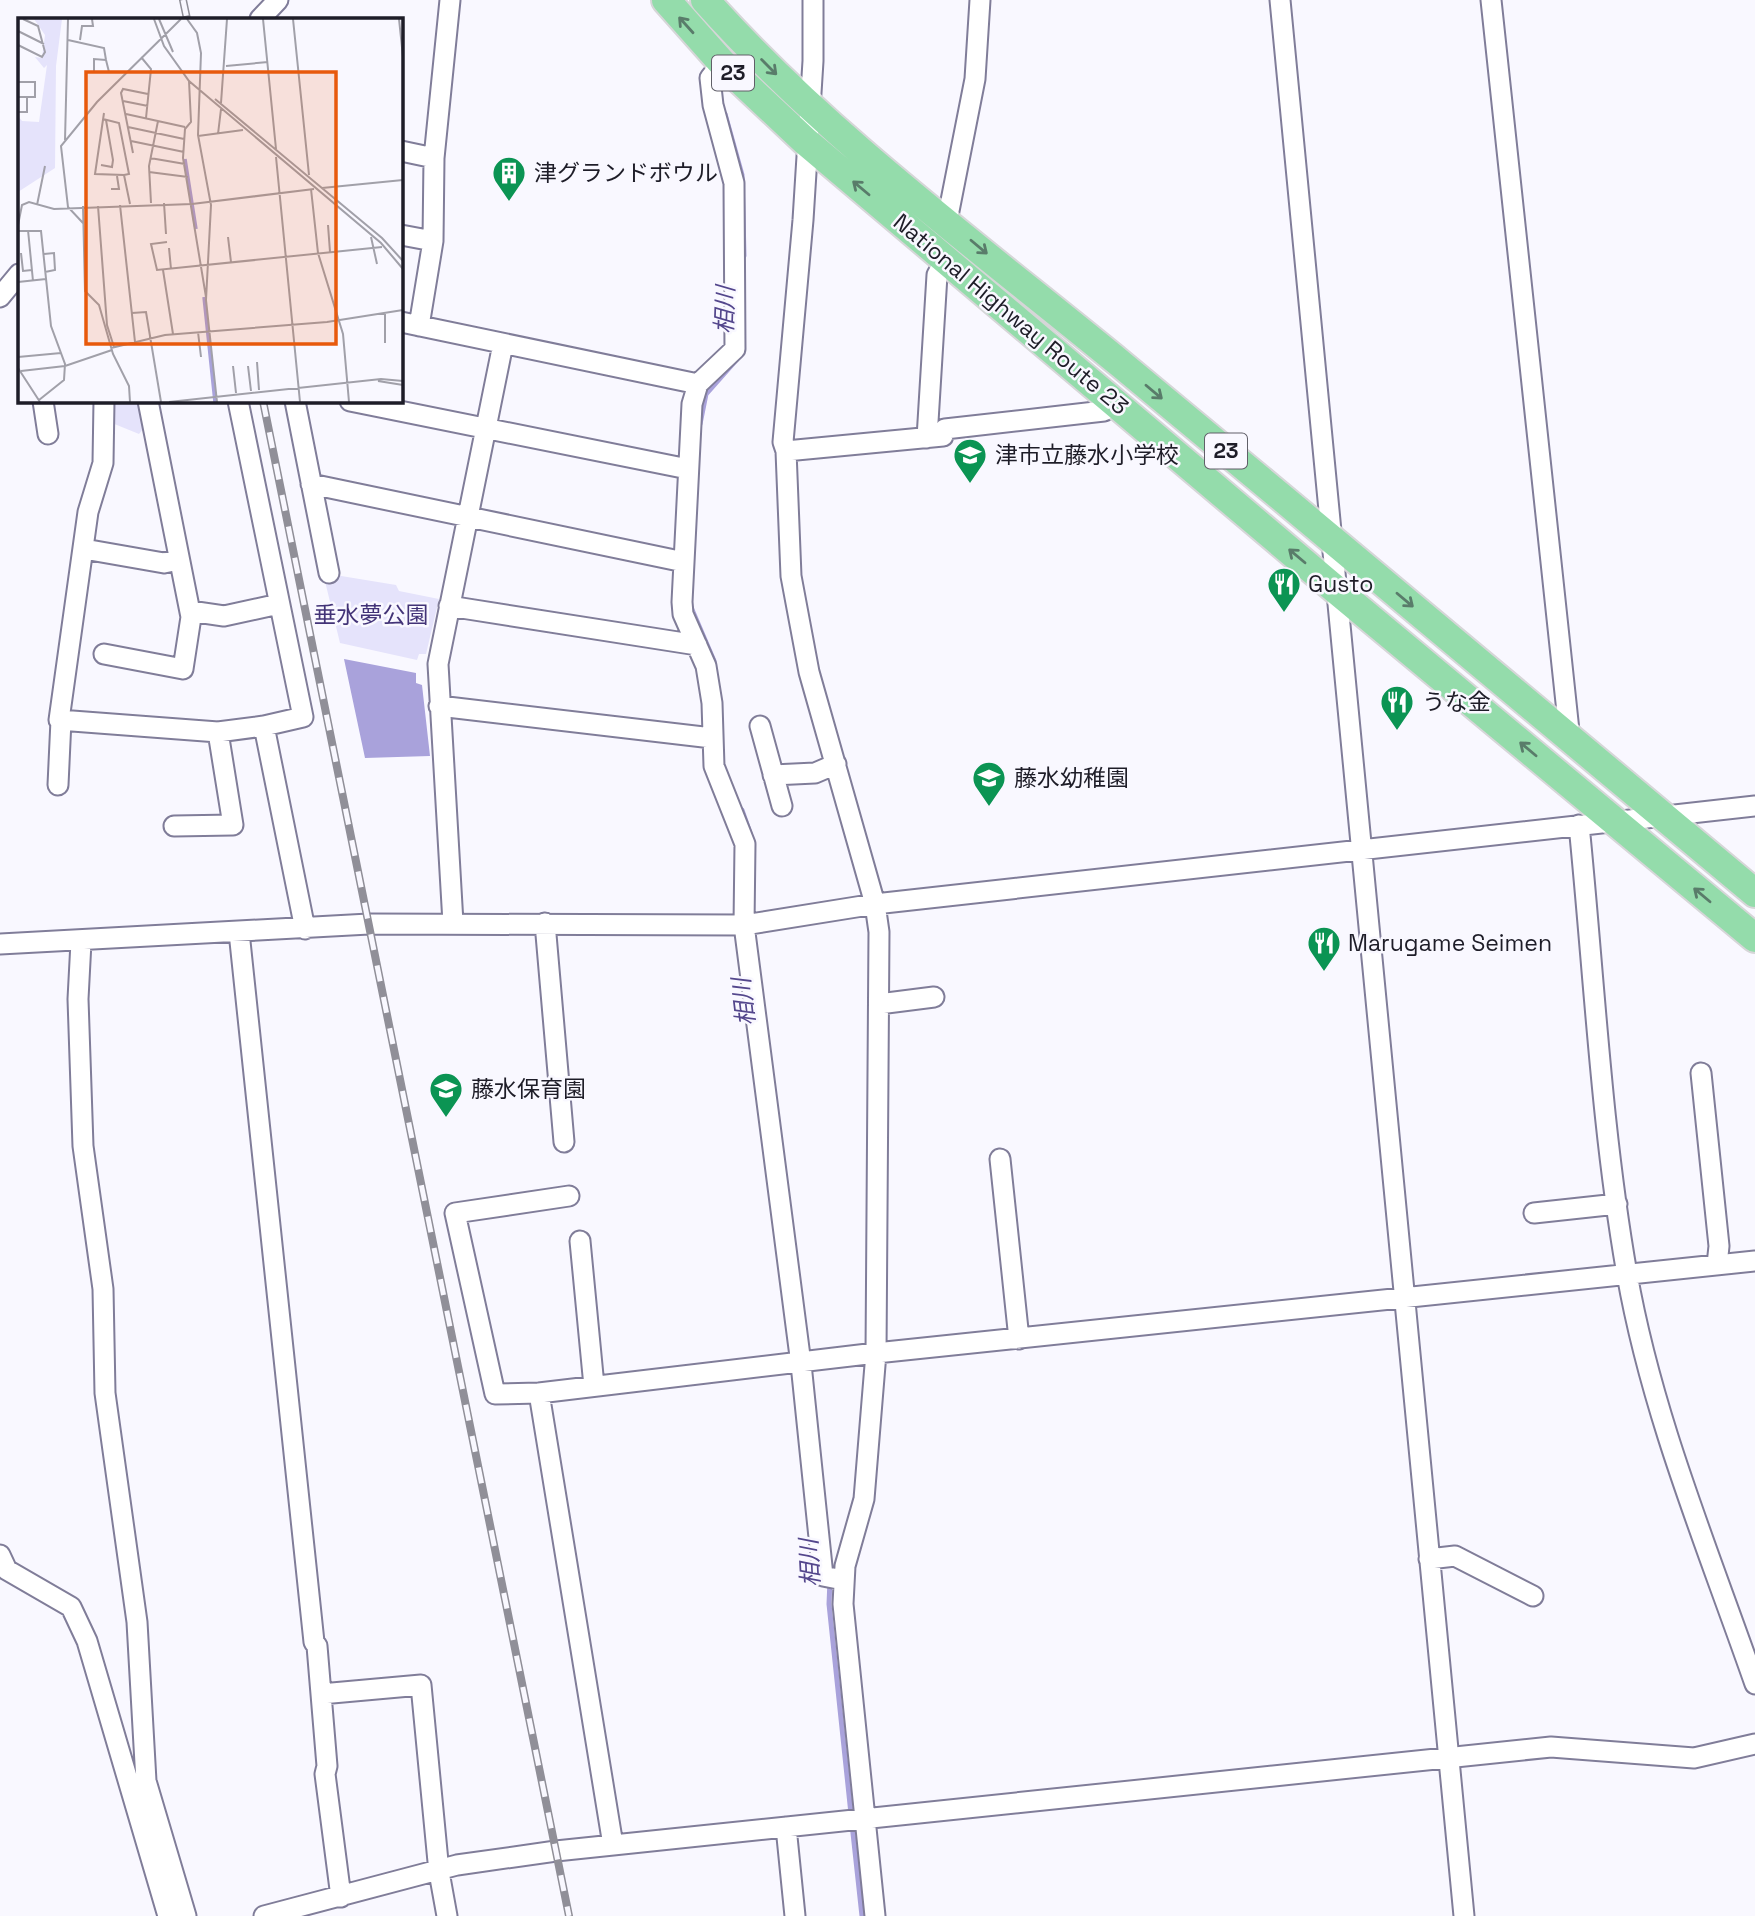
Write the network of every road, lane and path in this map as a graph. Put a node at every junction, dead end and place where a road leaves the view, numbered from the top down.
1 (278, 0) edge
2 (450, 0) edge
3 (666, 0) edge
4 (705, 0) edge
5 (813, 0) edge
6 (980, 0) edge
7 (1280, 0) edge
8 (1491, 0) edge
9 (261, 18) edge
10 (710, 77) junction
11 (809, 103) junction
12 (805, 141) junction
13 (402, 151) edge
14 (434, 158) junction
15 (947, 221) junction
16 (402, 235) edge
17 (433, 241) junction
18 (946, 259) junction
19 (18, 275) edge
20 (0, 297) edge
21 (410, 324) edge
22 (503, 344) junction
23 (698, 384) junction
24 (43, 402) edge
25 (104, 402) edge
26 (148, 402) edge
27 (238, 402) edge
28 (295, 402) edge
29 (356, 402) edge
30 (1104, 411) dead end
31 (486, 428) junction
32 (48, 434) dead end
33 (927, 438) junction
34 (786, 451) junction
35 (688, 469) junction
36 (311, 484) junction
37 (467, 517) junction
38 (1332, 539) junction
39 (84, 549) junction
40 (179, 559) junction
41 (684, 562) junction
42 (329, 573) dead end
43 (1335, 589) junction
44 (279, 604) junction
45 (449, 606) junction
46 (190, 611) junction
47 (697, 645) junction
48 (104, 654) dead end
49 (439, 706) junction
50 (61, 720) junction
51 (264, 726) junction
52 (760, 726) dead end
53 (218, 732) junction
54 (712, 738) junction
55 (1570, 740) junction
56 (836, 764) junction
57 (773, 775) junction
58 (58, 785) dead end
59 (782, 806) dead end
60 (1755, 806) edge
61 (1661, 816) junction
62 (1614, 820) junction
63 (1580, 825) junction
64 (174, 826) dead end
65 (1362, 850) junction
66 (1755, 893) edge
67 (875, 904) junction
68 (453, 923) junction
69 (545, 923) junction
70 (751, 925) junction
71 (305, 929) junction
72 (239, 932) junction
73 (1755, 938) edge
74 (81, 942) junction
75 (0, 944) edge
76 (934, 997) dead end
77 (879, 1004) junction
78 (1701, 1073) dead end
79 (564, 1142) dead end
80 (1000, 1158) dead end
81 (569, 1195) dead end
82 (1617, 1204) junction
83 (1534, 1213) dead end
84 (580, 1241) dead end
85 (1755, 1261) edge
86 (1717, 1265) junction
87 (1627, 1275) junction
88 (1405, 1298) junction
89 (1019, 1339) junction
90 (876, 1353) junction
91 (806, 1363) junction
92 (594, 1386) junction
93 (538, 1394) junction
94 (0, 1555) edge
95 (1429, 1559) junction
96 (835, 1578) junction
97 (1533, 1596) dead end
98 (1755, 1684) edge
99 (321, 1694) junction
100 (1755, 1744) edge
101 (1448, 1758) junction
102 (856, 1818) junction
103 (786, 1827) junction
104 (613, 1845) junction
105 (439, 1872) junction
106 (341, 1897) junction
107 (168, 1916) edge
108 (186, 1916) edge
109 (264, 1916) edge
110 (447, 1916) edge
111 (795, 1916) edge
112 (876, 1916) edge
113 (1464, 1916) edge

1 - 9 street
2 - 14 street
10 -> 3 highway, National Highway Route 23 / 23
4 -> 11 highway, National Highway Route 23 / 23
5 - 11 street
6 - 15 street
7 - 38 street
8 - 55 street
10 - 12 highway, National Highway Route 23 / 23
10 - 23 street
11 - 12 street
11 - 15 highway, National Highway Route 23 / 23
18 -> 12 highway, National Highway Route 23 / 23
12 - 34 street
13 - 14 street
14 - 17 street
15 -> 38 highway, National Highway Route 23 / 23
16 - 17 street
17 - 21 street
18 - 33 street
43 -> 18 highway, National Highway Route 23 / 23
19 - 20 street
21 - 22 street
22 - 23 street
22 - 31 street
23 - 35 street
24 - 32 street
25 - 39 street
26 - 40 street
27 - 44 street
28 - 36 street
29 - 31 street
30 - 33 street
31 - 35 street
31 - 37 street
33 - 34 street
34 - 56 street
35 - 41 street
36 - 37 street
36 - 42 street
37 - 41 street
37 - 45 street
38 - 43 street
38 -> 55 highway, National Highway Route 23 / 23
39 - 40 street
39 - 50 street
40 - 46 street
41 - 47 street
62 -> 43 highway, National Highway Route 23 / 23
43 - 65 street
44 - 46 street
44 - 51 street
45 - 47 street
45 - 49 street
46 - 48 street
47 - 54 street
49 - 54 street
49 - 68 street
50 - 53 street
50 - 58 street
51 - 53 street
51 - 71 street
52 - 57 street
53 - 64 street
54 - 70 street
55 - 61 highway, National Highway Route 23 / 23
56 - 57 street
56 - 67 street
57 - 59 street
60 - 61 street
61 - 62 street
61 - 66 highway, National Highway Route 23 / 23
62 - 63 street
73 -> 62 highway, National Highway Route 23 / 23
63 - 65 street
63 - 82 street
65 - 67 street
65 - 88 street
67 - 70 street
67 - 77 street
68 - 69 street
68 - 71 street
69 - 70 street
69 - 79 street
70 - 91 street
71 - 72 street
72 - 74 street
72 - 99 street
74 - 75 street
74 - 108 street
76 - 77 street
77 - 90 street
78 - 86 street
80 - 89 street
81 - 93 street
82 - 83 street
82 - 87 street
84 - 92 street
85 - 86 street
86 - 87 street
87 - 88 street
87 - 98 street
88 - 89 street
88 - 95 street
89 - 90 street
90 - 91 street
90 - 96 street
91 - 92 street
91 - 96 street
92 - 93 street
93 - 104 street
94 - 107 street
95 - 97 street
95 - 101 street
96 - 102 street
99 - 105 street
99 - 106 street
100 - 101 street
101 - 102 street
101 - 113 street
102 - 103 street
102 - 112 street
103 - 104 street
103 - 111 street
104 - 105 street
105 - 106 street
105 - 110 street
106 - 109 street

